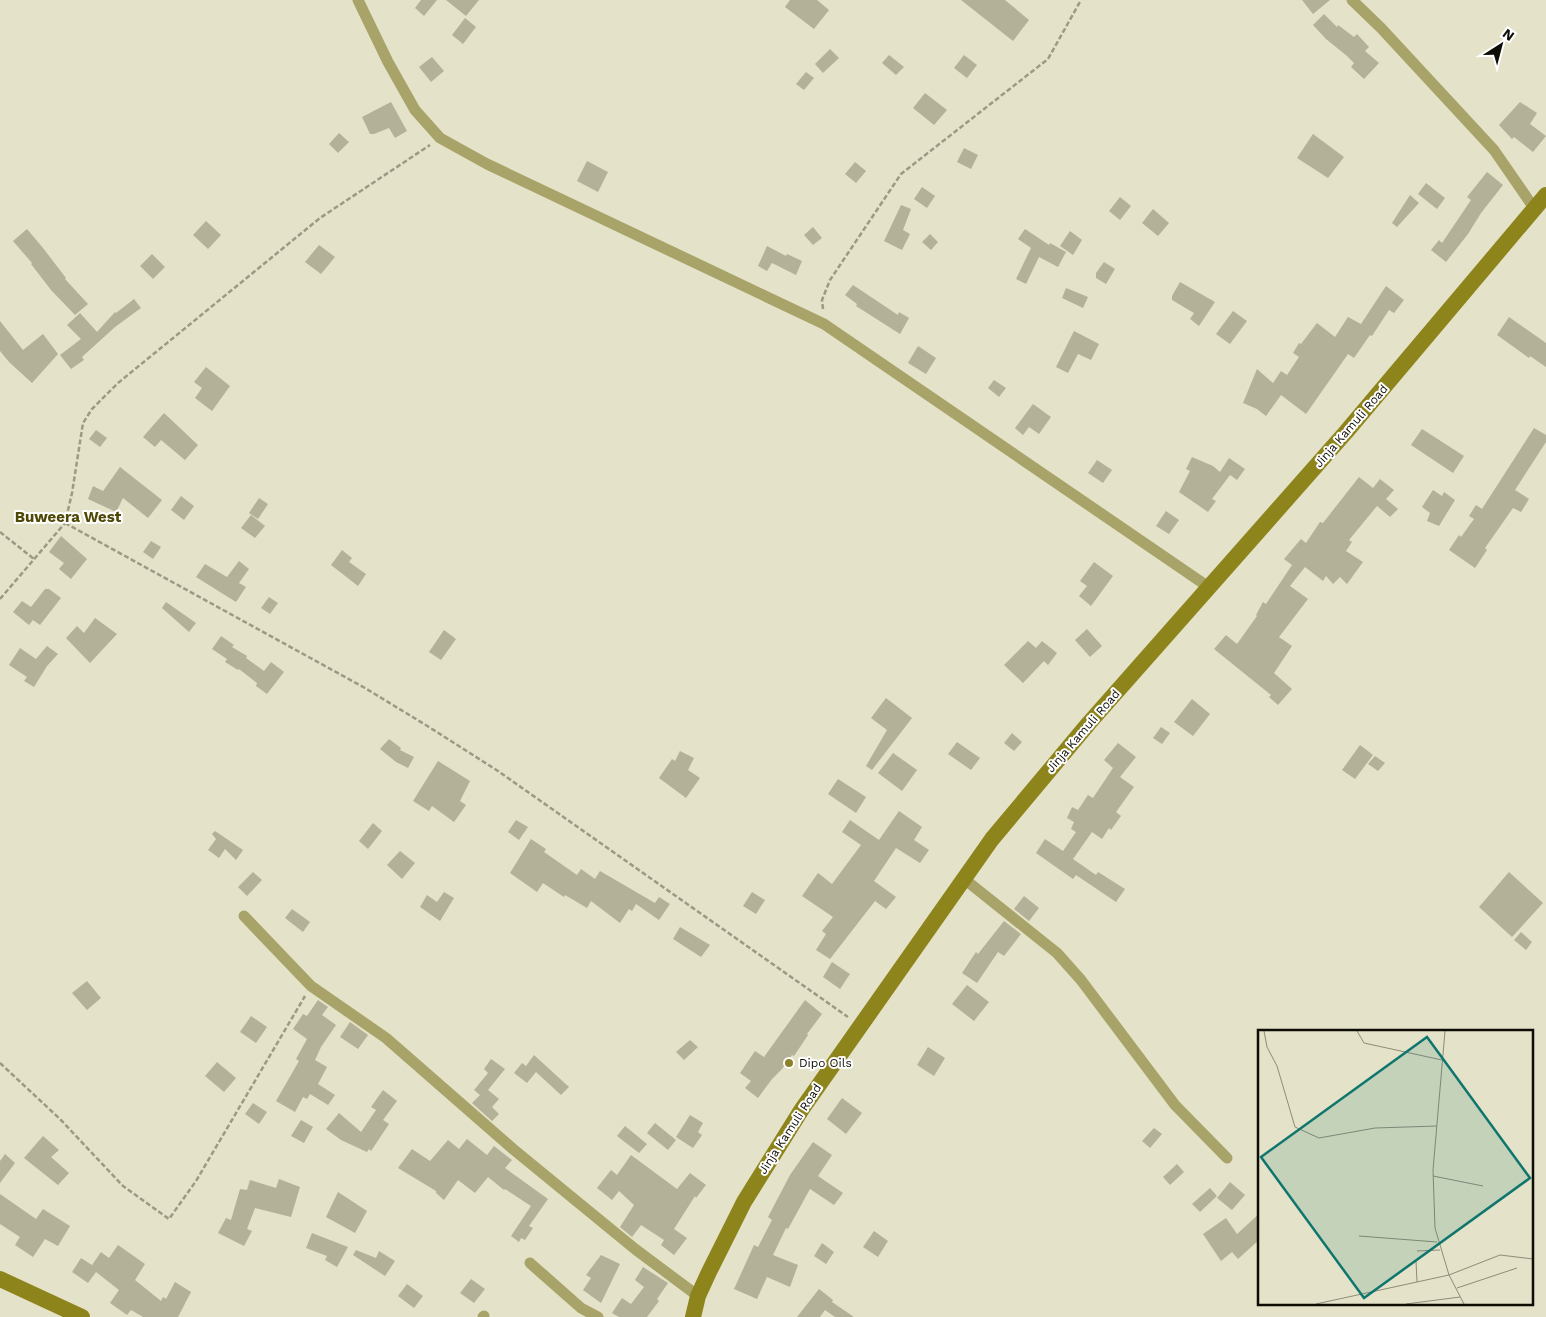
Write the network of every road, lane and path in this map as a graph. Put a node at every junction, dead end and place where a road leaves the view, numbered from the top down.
1 (358, 0) edge
2 (1081, 0) edge
3 (1352, 0) edge
4 (440, 138) junction
5 (1546, 195) edge
6 (1534, 208) junction
7 (824, 324) junction
8 (65, 523) junction
9 (0, 532) edge
10 (35, 559) junction
11 (1210, 588) junction
12 (0, 599) edge
13 (963, 878) junction
14 (244, 916) dead end
15 (311, 986) junction
16 (860, 1025) junction
17 (0, 1063) edge
18 (1227, 1158) dead end
19 (530, 1263) dead end
20 (0, 1279) edge
21 (698, 1296) junction
22 (82, 1317) edge
23 (598, 1317) edge
24 (693, 1317) edge

1 - 4 street
2 - 7 path
3 - 6 street
4 - 7 street
4 - 8 path
5 - 6 main road, Jinja Kamuli Road
6 - 11 main road, Jinja Kamuli Road
7 - 11 street
8 - 10 path
8 - 16 path
9 - 10 path
10 - 12 path
11 - 13 main road, Jinja Kamuli Road
13 - 16 main road, Jinja Kamuli Road
13 - 18 street
14 - 15 street
15 - 17 path
15 - 21 street
16 - 21 main road, Jinja Kamuli Road
19 - 23 street
20 - 22 main road
21 - 24 main road, Jinja Kamuli Road

